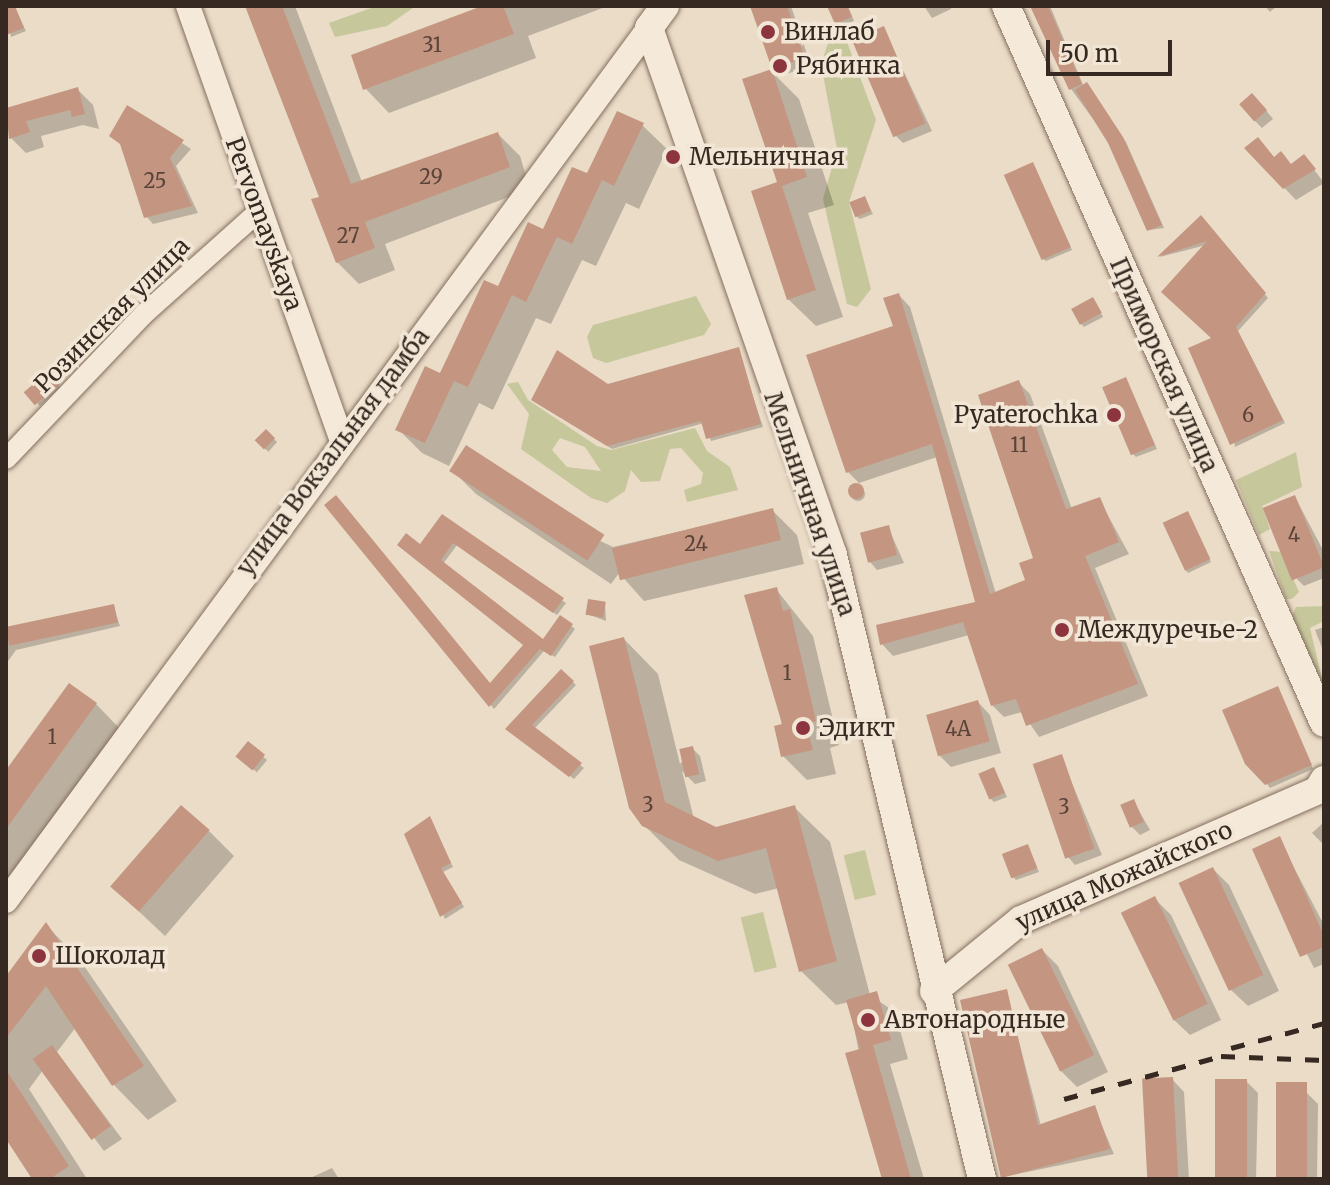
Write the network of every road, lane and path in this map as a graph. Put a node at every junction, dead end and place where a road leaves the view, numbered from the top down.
1 (188, 6) edge
2 (1006, 6) edge
3 (657, 17) edge
4 (258, 212) junction
5 (342, 441) junction
6 (6, 459) edge
7 (1323, 717) edge
8 (1324, 780) edge
9 (6, 901) edge
10 (934, 991) junction
11 (982, 1179) edge

1 - 4 street, Pervomayskaya
2 - 7 main road, Приморская улица
3 - 5 street, улица Вокзальная дамба
3 - 10 main road, Мельничная улица
4 - 5 street, Pervomayskaya
4 - 6 street, Розинская улица
5 - 9 street, улица Вокзальная дамба
8 - 10 main road, улица Можайского
10 - 11 main road, Мельничная улица

